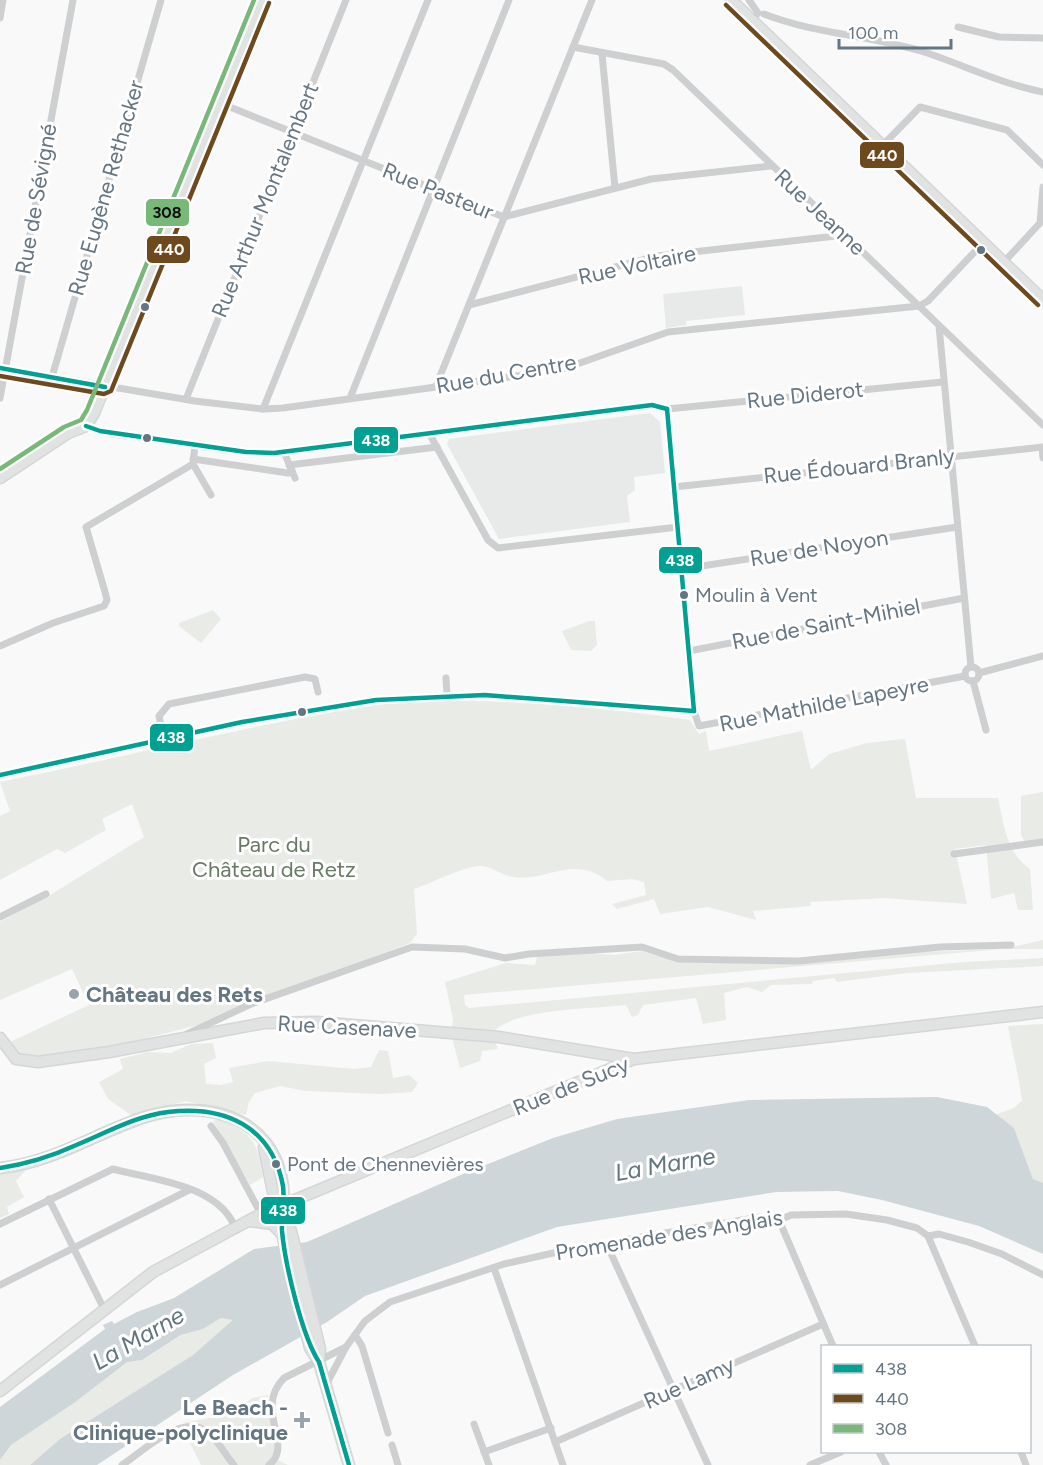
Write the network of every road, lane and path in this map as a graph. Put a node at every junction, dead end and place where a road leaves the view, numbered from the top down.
1 (3, 0) edge
2 (73, 0) edge
3 (161, 0) edge
4 (262, 0) edge
5 (346, 0) edge
6 (428, 0) edge
7 (509, 0) edge
8 (592, 0) edge
9 (731, 0) edge
10 (749, 0) edge
11 (764, 14) dead end
12 (0, 18) edge
13 (752, 20) junction
14 (958, 27) dead end
15 (1043, 38) edge
16 (573, 47) junction
17 (602, 54) junction
18 (1043, 92) edge
19 (220, 103) junction
20 (292, 132) junction
21 (882, 146) junction
22 (363, 161) junction
23 (1043, 165) edge
24 (771, 166) junction
25 (1043, 187) edge
26 (615, 188) junction
27 (433, 189) junction
28 (504, 217) junction
29 (844, 236) junction
30 (983, 243) junction
31 (1004, 262) junction
32 (1043, 300) edge
33 (469, 304) junction
34 (919, 306) junction
35 (939, 325) junction
36 (3, 369) edge
37 (52, 377) junction
38 (943, 381) junction
39 (436, 386) junction
40 (105, 387) junction
41 (0, 398) edge
42 (350, 398) junction
43 (186, 399) junction
44 (263, 409) junction
45 (667, 410) junction
46 (1043, 425) edge
47 (86, 426) junction
48 (429, 433) junction
49 (195, 445) junction
50 (437, 447) junction
51 (1042, 447) edge
52 (284, 452) junction
53 (950, 457) junction
54 (1043, 458) edge
55 (193, 461) junction
56 (292, 471) junction
57 (0, 478) edge
58 (674, 487) junction
59 (211, 495) dead end
60 (678, 527) junction
61 (957, 527) junction
62 (682, 570) junction
63 (964, 597) junction
64 (0, 646) edge
65 (689, 651) junction
66 (1043, 656) edge
67 (971, 667) junction
68 (979, 673) junction
69 (965, 676) junction
70 (446, 678) dead end
71 (973, 681) junction
72 (318, 692) dead end
73 (447, 694) junction
74 (694, 711) junction
75 (986, 730) dead end
76 (164, 740) junction
77 (0, 775) edge
78 (1043, 842) edge
79 (954, 854) dead end
80 (46, 894) dead end
81 (0, 917) edge
82 (1011, 945) dead end
83 (1043, 1012) edge
84 (0, 1038) edge
85 (181, 1040) junction
86 (634, 1059) junction
87 (211, 1126) dead end
88 (0, 1168) edge
89 (189, 1190) junction
90 (49, 1199) junction
91 (281, 1205) junction
92 (261, 1214) junction
93 (778, 1220) junction
94 (250, 1221) junction
95 (0, 1224) edge
96 (236, 1230) junction
97 (287, 1233) junction
98 (928, 1236) junction
99 (608, 1246) junction
100 (74, 1248) junction
101 (494, 1268) junction
102 (1043, 1275) edge
103 (0, 1285) edge
104 (104, 1309) junction
105 (823, 1324) junction
106 (355, 1335) junction
107 (832, 1345) edge
108 (974, 1345) edge
109 (346, 1347) junction
110 (319, 1362) junction
111 (326, 1385) junction
112 (673, 1390) junction
113 (0, 1391) edge
114 (474, 1424) dead end
115 (551, 1428) junction
116 (388, 1433) dead end
117 (555, 1442) junction
118 (392, 1445) dead end
119 (484, 1452) junction
120 (839, 1453) edge
121 (122, 1465) edge
122 (234, 1465) edge
123 (269, 1465) edge
124 (349, 1465) edge
125 (398, 1465) edge
126 (489, 1465) edge
127 (563, 1465) edge
128 (708, 1465) edge
129 (810, 1465) edge

1 - 12 street
2 - 36 street, Rue de Sévigné
3 - 37 street, Rue Eugène Rethacker
4 - 19 main road
5 - 20 street, Rue Arthur Montalembert
6 - 22 street
7 - 27 street
8 - 16 street
9 - 13 main road
10 - 13 street
11 - 18 street
13 - 21 main road
14 - 15 street
16 - 17 street, Rue Jeanne
16 - 28 street
17 - 24 street, Rue Jeanne
17 - 26 street
19 - 20 street, Rue Pasteur
19 - 40 main road
20 - 22 street, Rue Pasteur
20 - 43 street, Rue Arthur Montalembert
21 - 23 street
21 - 30 main road
22 - 27 street, Rue Pasteur
22 - 44 street
24 - 26 street, Rue Pasteur
24 - 29 street, Rue Jeanne
25 - 31 street
26 - 28 street, Rue Pasteur
27 - 28 street, Rue Pasteur
27 - 42 street
28 - 33 street
29 - 33 street, Rue Voltaire
29 - 34 street, Rue Jeanne
30 - 31 main road
30 - 34 street
31 - 32 main road
33 - 39 street
34 - 35 street, Rue Jeanne
34 - 39 street, Rue du Centre
35 - 38 street
35 - 46 street, Rue Jeanne
36 - 37 street, Rue du Centre
36 - 41 street, Rue de Sévigné
37 - 40 street, Rue du Centre
38 - 45 street, Rue Diderot
38 - 53 street
39 - 42 street, Rue du Centre
40 - 43 street, Rue du Centre
40 - 47 main road
42 - 44 street, Rue du Centre
43 - 44 street, Rue du Centre
45 - 48 street, Rue Diderot
45 - 58 street
47 - 49 street, Rue Diderot
47 - 57 main road
48 - 50 street
48 - 52 street, Rue Diderot
49 - 52 street, Rue Diderot
49 - 55 street
50 - 56 street
50 - 60 street
51 - 53 street, Rue Édouard Branly
51 - 54 street
52 - 56 street
53 - 58 street, Rue Édouard Branly
53 - 61 street
55 - 56 street
55 - 59 street
55 - 64 street
58 - 60 street
60 - 62 street
61 - 62 street, Rue de Noyon
61 - 63 street
62 - 65 street
63 - 65 street, Rue de Saint-Mihiel
63 - 67 street
65 - 74 street
66 - 68 street
67 - 68 street
67 - 69 street
68 - 71 street
69 - 71 street
69 - 74 street, Rue Mathilde Lapeyre
70 - 73 street
71 - 75 street
72 - 76 street
73 - 74 street
73 - 76 street
76 - 77 street
78 - 79 street
80 - 81 street
82 - 85 street
83 - 86 main road, Rue de Sucy
84 - 85 main road, Rue Casenave
85 - 86 main road, Rue Casenave
86 - 91 main road, Rue de Sucy
87 - 92 street
88 - 91 main road
89 - 90 street
89 - 96 street
89 - 100 street
90 - 95 street
90 - 100 street
91 - 92 main road, Rue de Sucy
91 - 97 main road
92 - 94 main road, Rue de Sucy
93 - 98 street, Promenade des Anglais
93 - 99 street, Promenade des Anglais
93 - 105 street
94 - 96 main road, Rue de Sucy
94 - 97 main road
96 - 104 main road, Rue de Sucy
97 - 110 main road
98 - 102 street, Promenade des Anglais
98 - 108 street
99 - 101 street, Promenade des Anglais
99 - 112 street
100 - 103 street
100 - 104 street
101 - 106 street, Promenade des Anglais
101 - 115 street
104 - 113 main road, Rue de Sucy
105 - 107 street
105 - 112 street, Rue Lamy
106 - 109 street, Promenade des Anglais
106 - 116 street
109 - 110 street, Promenade des Anglais
109 - 111 street, Promenade des Anglais
110 - 111 main road
110 - 123 street, Promenade des Anglais
111 - 124 main road
112 - 117 street, Rue Lamy
112 - 128 street
114 - 119 street
115 - 117 street
115 - 119 street
117 - 127 street
118 - 125 street
119 - 126 street
120 - 129 street
121 - 122 street

